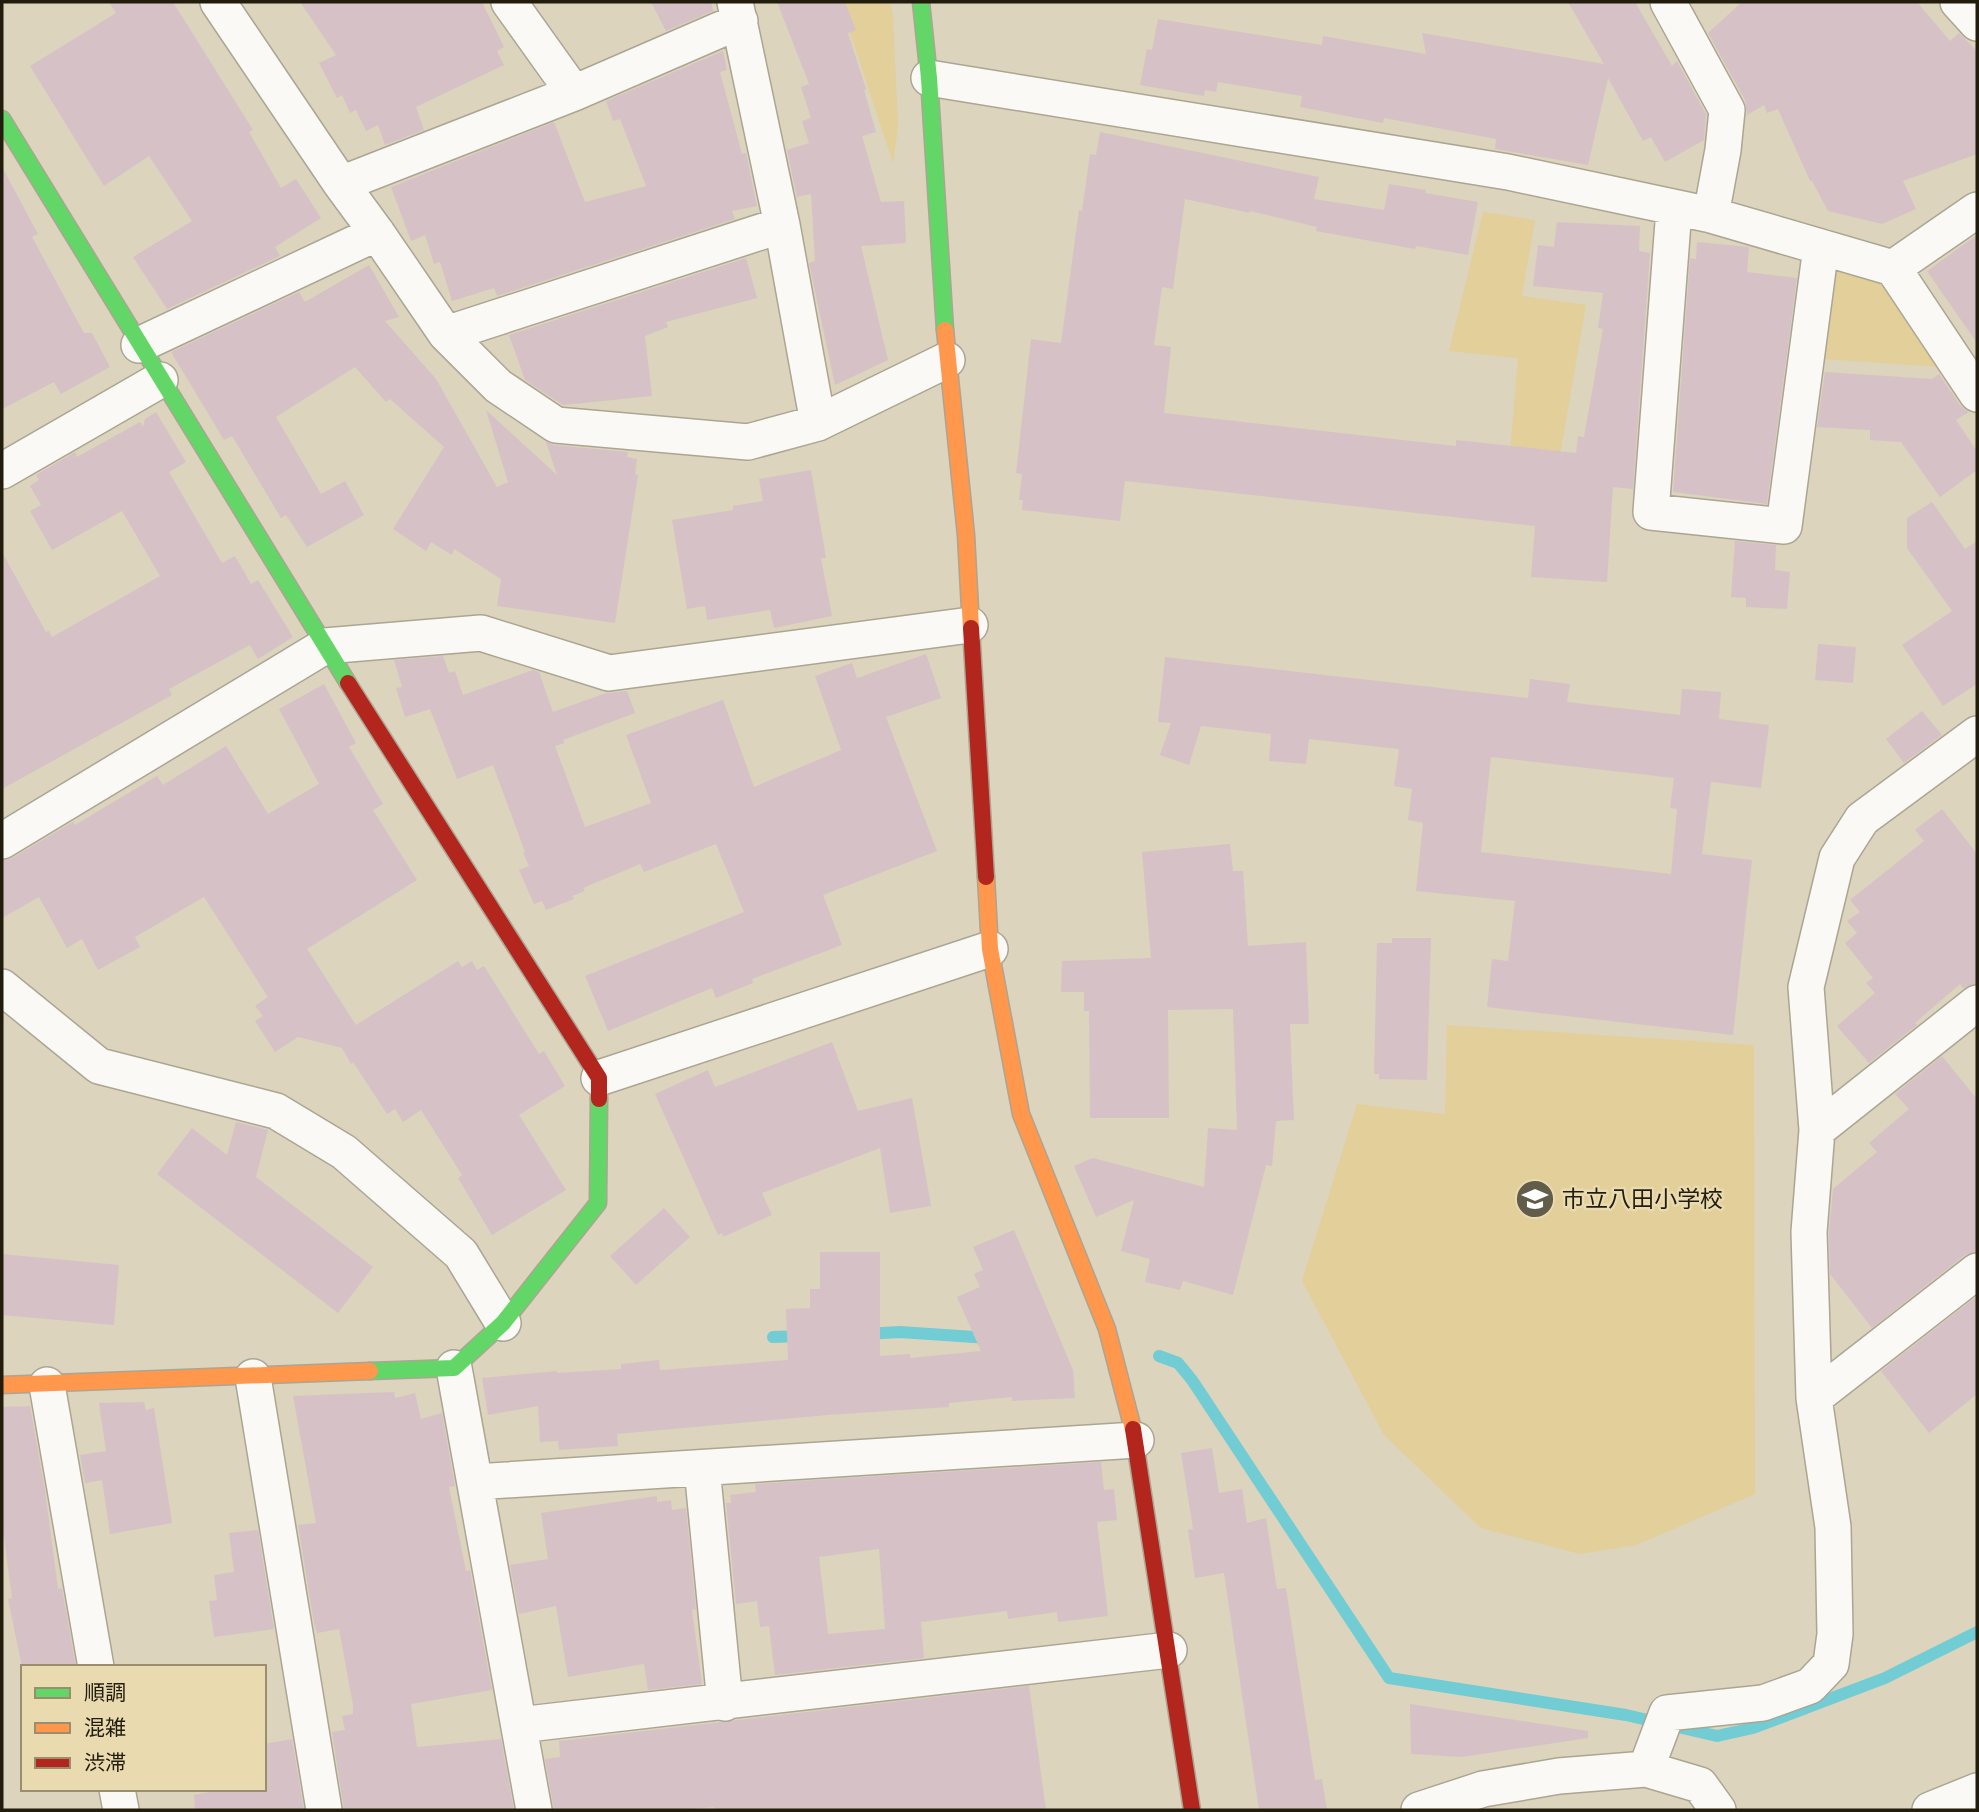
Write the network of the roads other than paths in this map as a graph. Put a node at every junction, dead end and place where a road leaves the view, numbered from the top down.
1 (218, 2) edge
2 (509, 2) edge
3 (921, 2) edge
4 (1668, 2) edge
5 (1958, 2) edge
6 (738, 11) edge
7 (1977, 23) edge
8 (929, 78) junction
9 (574, 93) junction
10 (2, 119) edge
11 (341, 184) junction
12 (1674, 209) junction
13 (1977, 210) edge
14 (1711, 215) junction
15 (782, 225) junction
16 (377, 233) junction
17 (1821, 247) junction
18 (1893, 268) junction
19 (446, 334) junction
20 (139, 345) junction
21 (947, 360) junction
22 (160, 380) junction
23 (1977, 394) edge
24 (818, 423) junction
25 (2, 471) edge
26 (970, 625) junction
27 (325, 646) junction
28 (1977, 734) edge
29 (2, 841) edge
30 (990, 949) junction
31 (2, 987) edge
32 (1977, 1003) edge
33 (599, 1078) junction
34 (1817, 1130) junction
35 (1977, 1271) edge
36 (503, 1323) junction
37 (454, 1368) junction
38 (253, 1377) junction
39 (2, 1385) edge
40 (47, 1385) junction
41 (1814, 1398) junction
42 (1136, 1440) junction
43 (702, 1468) junction
44 (475, 1482) junction
45 (1169, 1650) junction
46 (96, 1665) edge
47 (725, 1703) junction
48 (519, 1725) junction
49 (1656, 1742) junction
50 (117, 1791) edge
51 (1977, 1791) edge
52 (121, 1810) edge
53 (324, 1810) edge
54 (534, 1810) edge
55 (1192, 1810) edge
56 (1422, 1810) edge
57 (1718, 1810) edge
58 (1930, 1810) edge

1 - 11 street
2 - 9 street
3 - 8 street
4 - 14 street
5 - 7 street
6 - 9 street
6 - 15 street
8 - 12 street
8 - 21 street
9 - 11 street
10 - 20 street
11 - 16 street
12 - 14 street
12 - 17 street
13 - 18 street
14 - 17 street
15 - 19 street
15 - 24 street
16 - 19 street
16 - 20 street
17 - 18 street
18 - 23 street
19 - 24 street
20 - 22 street
21 - 24 street
21 - 26 street
22 - 25 street
22 - 27 street
26 - 27 street
26 - 30 street
27 - 29 street
27 - 33 street
28 - 34 street
30 - 33 street
30 - 42 street
31 - 36 street
32 - 34 street
33 - 36 street
34 - 41 street
35 - 41 street
36 - 37 street
37 - 38 street
37 - 44 street
38 - 40 street
38 - 53 street
39 - 40 street
40 - 46 street
41 - 49 street
42 - 43 street
42 - 45 street
43 - 44 street
43 - 47 street
44 - 48 street
45 - 47 street
45 - 55 street
47 - 48 street
48 - 54 street
49 - 56 street
49 - 57 street
50 - 52 street
51 - 58 street

